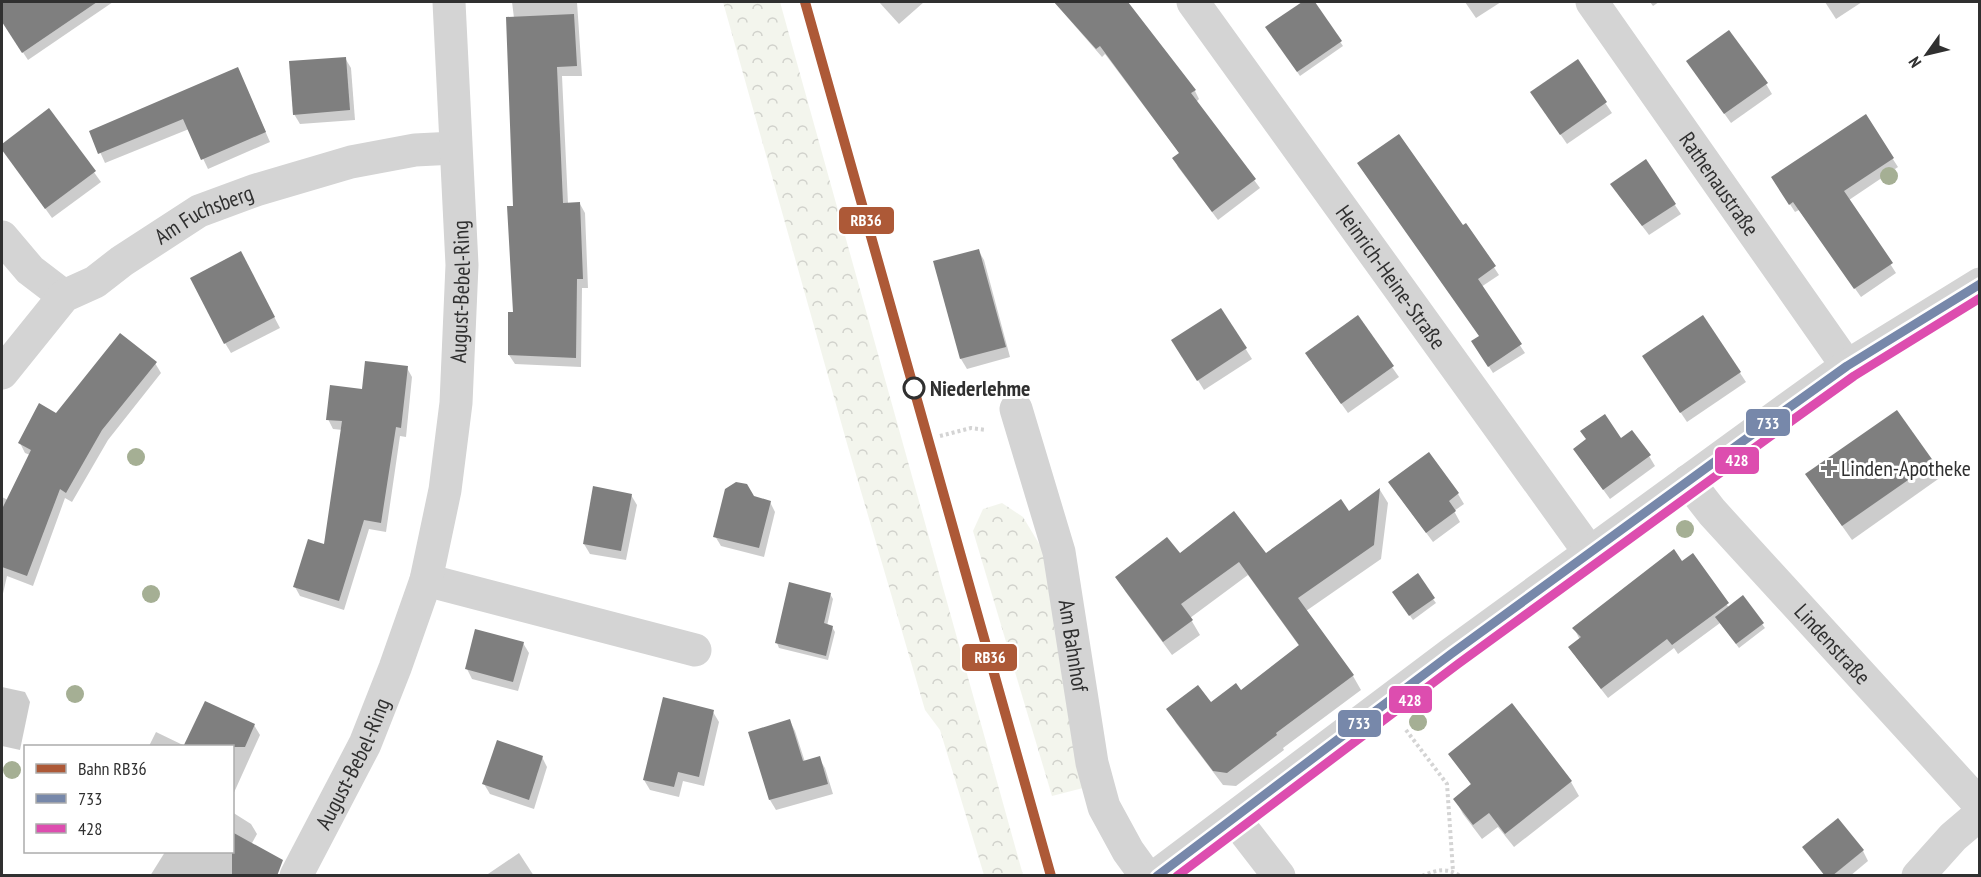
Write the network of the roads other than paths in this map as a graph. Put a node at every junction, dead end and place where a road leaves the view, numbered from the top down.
1 (449, 2) edge
2 (1193, 2) edge
3 (1592, 2) edge
4 (455, 148) junction
5 (2, 237) edge
6 (1979, 286) edge
7 (64, 296) junction
8 (1847, 366) junction
9 (2, 373) edge
10 (1020, 422) road end
11 (1688, 481) junction
12 (1590, 553) junction
13 (426, 580) junction
14 (694, 650) dead end
15 (1980, 805) edge
16 (1980, 814) edge
17 (1234, 818) junction
18 (296, 876) edge
19 (1146, 876) edge
20 (1156, 876) edge
21 (1279, 876) edge
22 (1918, 876) edge

1 - 4 street, August-Bebel-Ring
2 - 12 street, Heinrich-Heine-Straße
3 - 8 street, Rathenaustraße
4 - 7 street, Am Fuchsberg
4 - 13 street, August-Bebel-Ring
5 - 7 street
6 - 8 street
7 - 9 street, Am Fuchsberg
8 - 11 street
10 - 19 street, Am Bahnhof
11 - 12 street
11 - 15 street, Lindenstraße
12 - 17 street
13 - 14 street
13 - 18 street, August-Bebel-Ring
16 - 22 street
17 - 20 street
17 - 21 street

